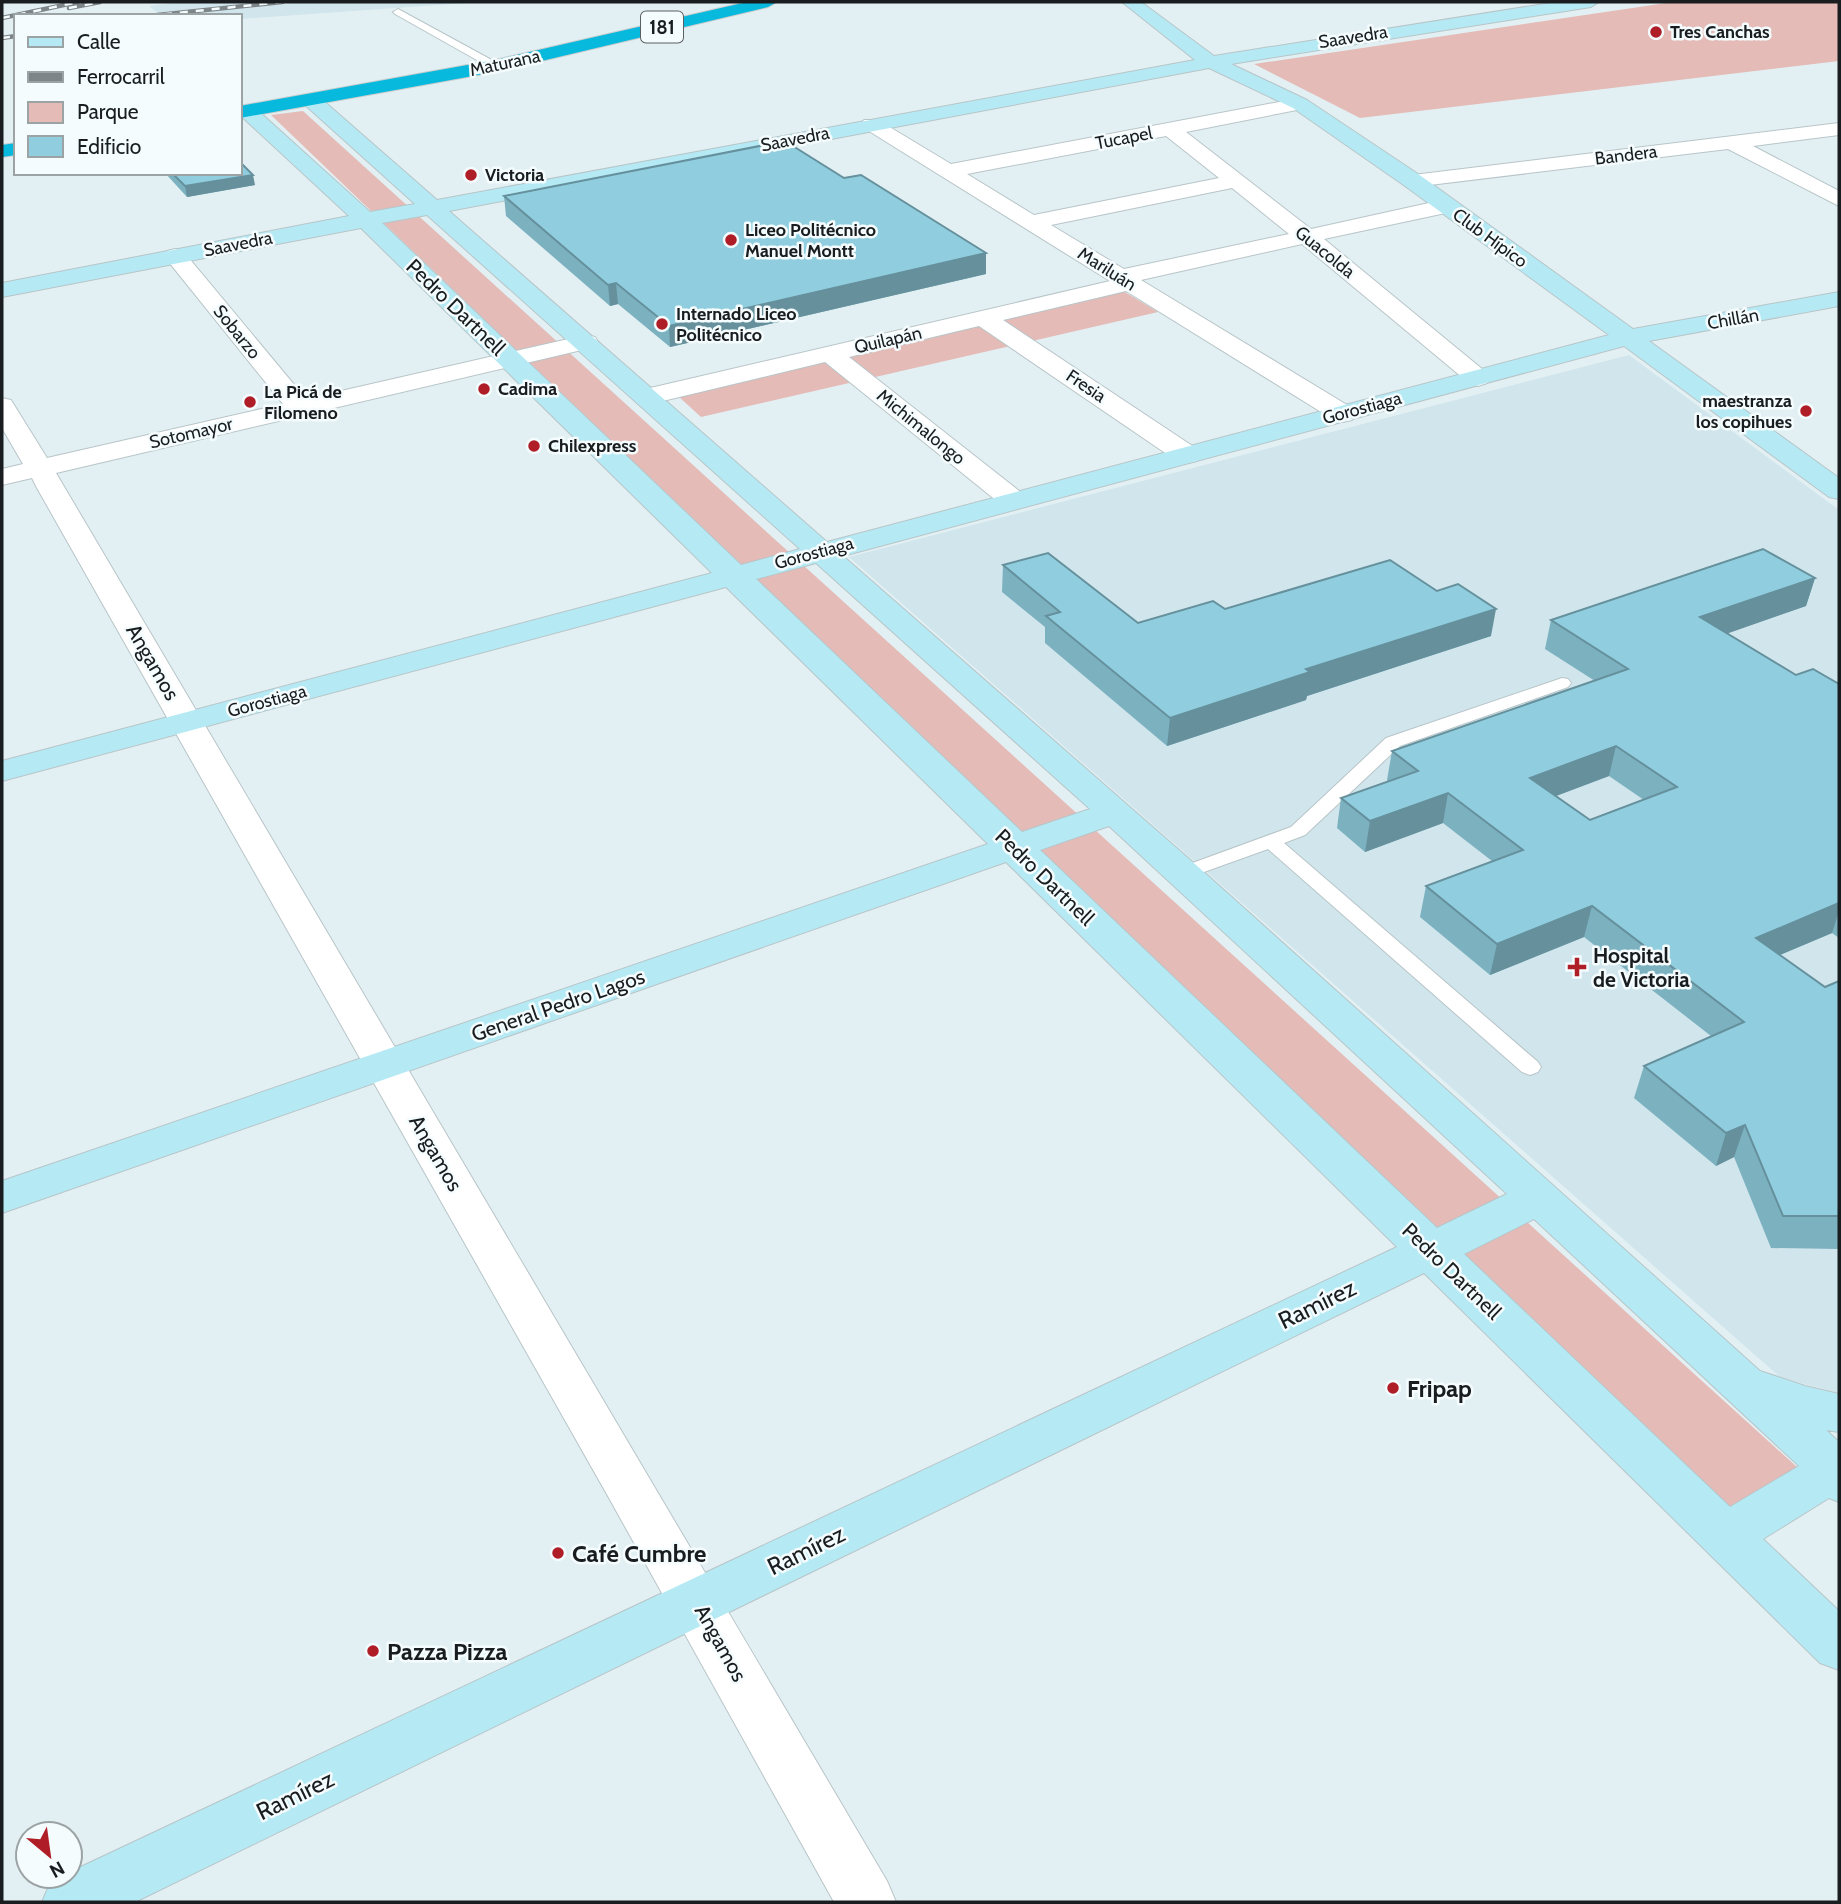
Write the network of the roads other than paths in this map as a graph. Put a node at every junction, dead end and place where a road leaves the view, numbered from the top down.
1 (768, 2) edge
2 (1130, 2) edge
3 (1591, 2) edge
4 (398, 12) dead end
5 (1209, 61) junction
6 (495, 66) junction
7 (311, 100) junction
8 (1300, 104) junction
9 (244, 112) edge
10 (872, 124) junction
11 (1170, 129) junction
12 (1839, 129) edge
13 (1731, 142) junction
14 (948, 172) junction
15 (1236, 181) junction
16 (1413, 181) junction
17 (1839, 200) edge
18 (1447, 206) junction
19 (432, 207) junction
20 (365, 219) junction
21 (1031, 222) junction
22 (1306, 236) junction
23 (175, 256) junction
24 (1125, 280) junction
25 (2, 290) edge
26 (1839, 299) edge
27 (984, 318) junction
28 (1627, 338) junction
29 (586, 342) junction
30 (830, 354) junction
31 (510, 360) junction
32 (1478, 378) junction
33 (646, 397) junction
34 (2, 406) edge
35 (300, 408) junction
36 (1343, 414) junction
37 (1187, 454) junction
38 (40, 468) junction
39 (2, 477) edge
40 (1839, 491) edge
41 (1013, 500) junction
42 (820, 551) junction
43 (733, 575) junction
44 (1562, 683) dead end
45 (188, 722) junction
46 (2, 771) edge
47 (1114, 813) junction
48 (1272, 842) junction
49 (1014, 847) junction
50 (1182, 873) junction
51 (384, 1065) junction
52 (1530, 1067) dead end
53 (2, 1197) edge
54 (1541, 1197) junction
55 (1430, 1249) junction
56 (1740, 1381) junction
57 (1839, 1413) edge
58 (1838, 1472) edge
59 (1726, 1535) junction
60 (698, 1602) junction
61 (1839, 1646) edge
62 (91, 1897) edge
63 (866, 1902) edge

1 - 6 highway, Maturana / 181
2 - 5 main road, Club Hípico
3 - 5 main road, Saavedra
4 - 6 lane
5 - 8 main road, Club Hípico
5 - 10 main road, Saavedra
6 - 7 highway, Maturana / 181
7 - 9 highway, Maturana / 181
7 - 19 main road
8 - 11 street, Tucapel
8 - 16 main road, Club Hípico
9 - 20 main road, Pedro Dartnell
10 - 14 street, Mariluán
10 - 19 main road, Saavedra
11 - 14 street, Tucapel
11 - 15 street, Guacolda
12 - 13 street, Bandera
13 - 16 street, Bandera
13 - 17 street
14 - 21 street, Mariluán
15 - 21 street
15 - 22 street, Guacolda
16 - 18 main road, Club Hípico
18 - 22 street, Quilapán
18 - 28 main road, Club Hípico
19 - 20 main road, Saavedra
19 - 29 main road
20 - 23 main road, Saavedra
20 - 31 main road, Pedro Dartnell
21 - 24 street, Mariluán
22 - 24 street, Quilapán
22 - 32 street, Guacolda
23 - 25 main road, Saavedra
23 - 35 street, Sobarzo
24 - 27 street, Quilapán
24 - 36 street, Mariluán
26 - 28 main road, Chillán
27 - 30 street, Quilapán
27 - 37 street, Fresia
28 - 32 main road, Gorostiaga
28 - 40 main road, Club Hípico
29 - 31 street, Sotomayor
29 - 33 main road
30 - 33 street, Quilapán
30 - 41 street, Michimalongo
31 - 35 street, Sotomayor
31 - 43 main road, Pedro Dartnell
32 - 36 main road, Gorostiaga
33 - 42 main road
34 - 38 street, Angamos
35 - 38 street, Sotomayor
36 - 37 main road, Gorostiaga
37 - 41 main road, Gorostiaga
38 - 39 street, Sotomayor
38 - 45 street, Angamos
41 - 42 main road, Gorostiaga
42 - 43 main road, Gorostiaga
42 - 47 main road
43 - 45 main road, Gorostiaga
43 - 49 main road, Pedro Dartnell
44 - 48 lane
45 - 46 main road, Gorostiaga
45 - 51 street, Angamos
47 - 49 main road, General Pedro Lagos
47 - 50 main road
48 - 50 lane
48 - 52 lane
49 - 51 main road, General Pedro Lagos
49 - 55 main road, Pedro Dartnell
50 - 54 main road
51 - 53 main road, General Pedro Lagos
51 - 60 street, Angamos
54 - 55 main road, Ramírez
54 - 56 main road
55 - 59 main road, Pedro Dartnell
55 - 60 main road, Ramírez
56 - 57 main road
56 - 58 main road
58 - 59 main road
59 - 61 main road, Pedro Dartnell
60 - 62 main road, Ramírez
60 - 63 street, Angamos

